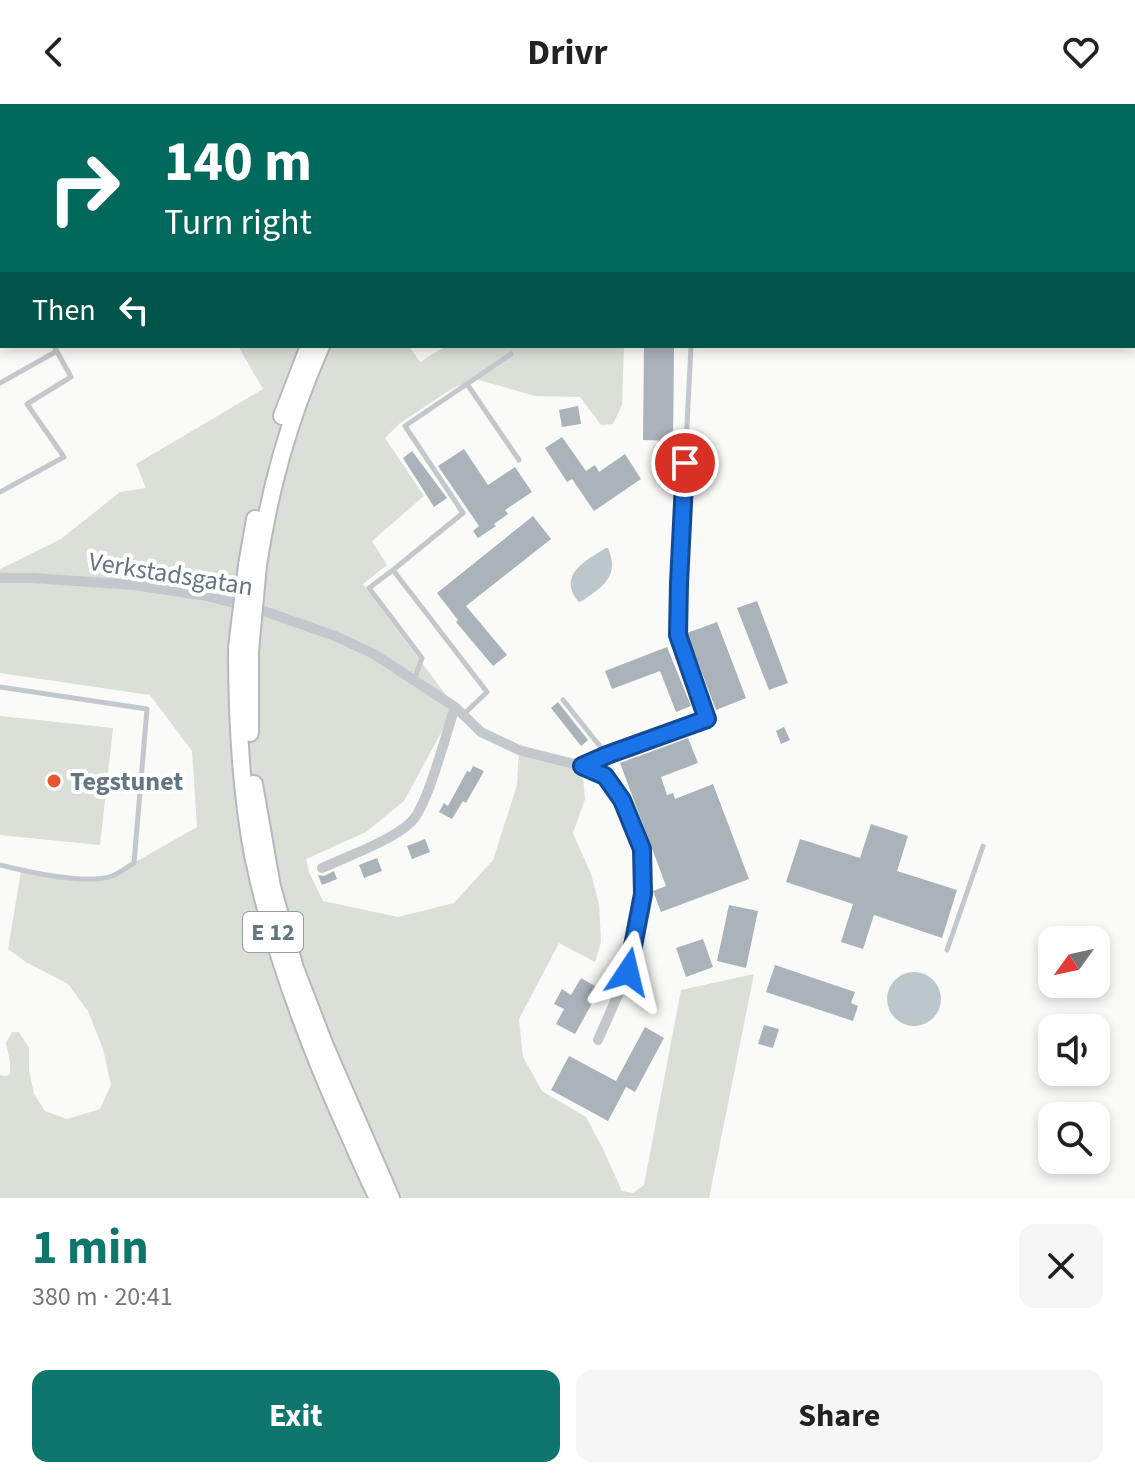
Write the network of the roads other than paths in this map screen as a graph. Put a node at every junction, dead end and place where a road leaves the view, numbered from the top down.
1 (308, 348) edge
2 (320, 348) edge
3 (691, 348) edge
4 (56, 349) edge
5 (511, 354) dead end
6 (0, 383) edge
7 (467, 384) junction
8 (519, 460) dead end
9 (0, 492) edge
10 (252, 565) junction
11 (393, 570) junction
12 (0, 578) edge
13 (244, 650) junction
14 (414, 680) junction
15 (0, 687) edge
16 (563, 700) dead end
17 (459, 711) junction
18 (607, 755) junction
19 (582, 766) junction
20 (983, 846) dead end
21 (0, 865) edge
22 (322, 868) dead end
23 (947, 950) dead end
24 (598, 1040) dead end
25 (378, 1198) edge
26 (391, 1198) edge

1 - 10 highway, E 12
2 - 10 highway, E 12
3 - 18 lane
4 - 6 lane
4 - 9 lane
5 - 7 lane
7 - 8 lane
7 - 11 lane
10 - 13 highway, E 12, bridge
11 - 14 lane
11 - 17 lane
12 - 14 street, Verkstadsgatan
13 - 25 highway, E 12
13 - 26 highway, E 12
14 - 17 street, Verkstadsgatan
15 - 21 lane
16 - 18 lane
17 - 19 street, Verkstadsgatan
17 - 22 street
18 - 19 lane
19 - 24 street, Verkstadsgatan
20 - 23 lane

